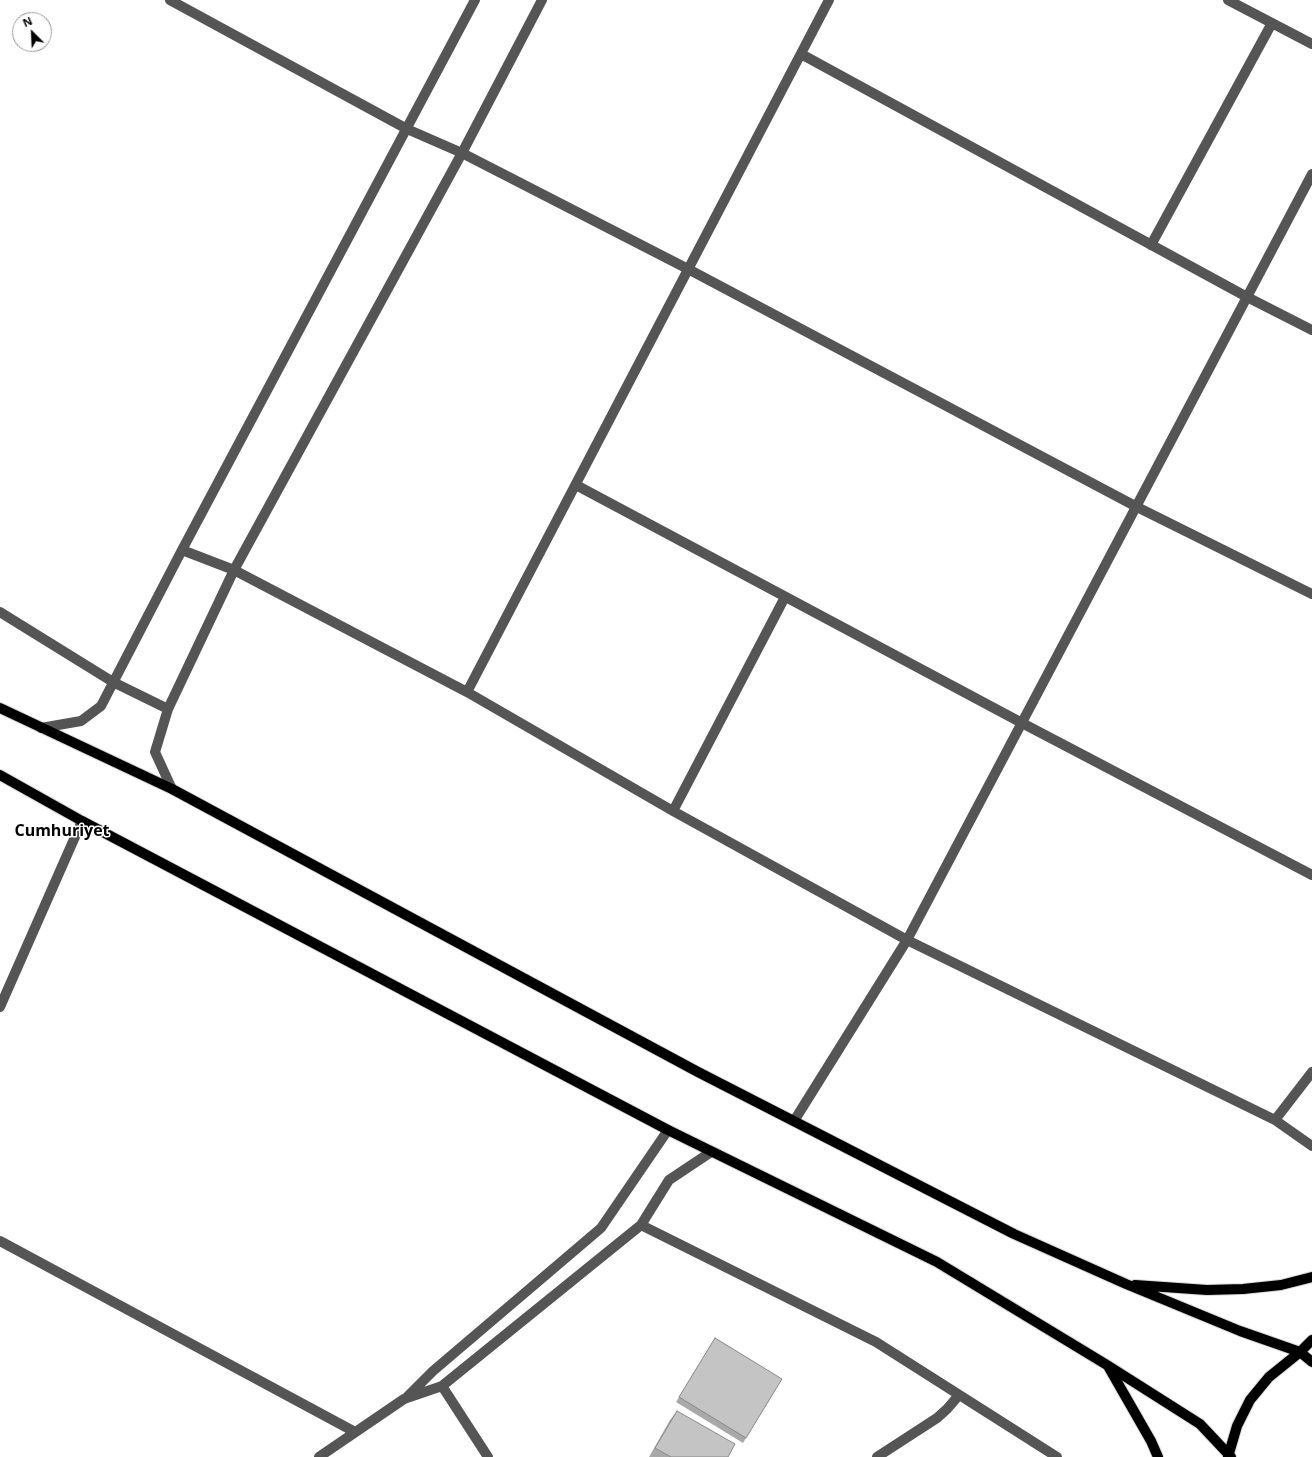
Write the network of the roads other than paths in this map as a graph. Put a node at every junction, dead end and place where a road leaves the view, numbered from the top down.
1 (170, 0) edge
2 (475, 0) edge
3 (542, 0) edge
4 (829, 0) edge
5 (1228, 0) edge
6 (186, 4) edge
7 (1272, 23) junction
8 (1312, 44) edge
9 (801, 54) junction
10 (407, 129) junction
11 (462, 153) junction
12 (1312, 174) edge
13 (1151, 245) junction
14 (688, 269) junction
15 (1247, 297) junction
16 (1312, 330) edge
17 (576, 485) junction
18 (1137, 507) junction
19 (182, 550) junction
20 (234, 570) junction
21 (1312, 594) edge
22 (785, 596) junction
23 (0, 612) edge
24 (113, 682) junction
25 (467, 692) junction
26 (0, 708) edge
27 (168, 709) junction
28 (1022, 723) junction
29 (41, 728) junction
30 (0, 775) edge
31 (172, 789) junction
32 (673, 811) junction
33 (82, 821) junction
34 (1312, 875) edge
35 (907, 940) junction
36 (0, 1007) edge
37 (1312, 1072) edge
38 (1274, 1120) junction
39 (794, 1121) junction
40 (668, 1130) junction
41 (1312, 1146) edge
42 (711, 1152) junction
43 (641, 1226) junction
44 (0, 1241) edge
45 (1312, 1277) edge
46 (1126, 1284) junction
47 (1312, 1340) edge
48 (1300, 1352) junction
49 (1312, 1362) edge
50 (1107, 1365) junction
51 (442, 1386) junction
52 (959, 1395) junction
53 (404, 1399) junction
54 (355, 1432) junction
55 (1229, 1456) edge
56 (319, 1457) edge
57 (488, 1457) edge
58 (877, 1457) edge
59 (1057, 1457) edge
60 (1158, 1457) edge

1 - 6 street
2 - 10 street
3 - 11 street
4 - 9 street
5 - 7 street
6 - 10 street
7 - 8 street
7 - 13 street
9 - 13 street
9 - 14 street
10 - 11 street
10 - 19 street
11 - 14 street
11 - 20 street
12 - 15 street
13 - 15 street
14 - 17 street
14 - 18 street
15 - 16 street
15 - 18 street
17 - 22 street
17 - 25 street
18 - 21 street
18 - 28 street
19 - 20 street
19 - 24 street
20 - 25 street
20 - 27 street
22 - 28 street
22 - 32 street
23 - 24 street
24 - 27 street
24 - 29 street
25 - 32 street
26 - 29 main road
27 - 31 street
28 - 34 street
28 - 35 street
29 - 31 main road
30 - 33 main road
31 - 39 main road
32 - 35 street
33 - 36 street
33 - 40 main road
35 - 38 street
35 - 39 street
37 - 38 street
38 - 41 street
39 - 46 main road
40 - 42 main road
40 - 53 street
42 - 43 street
42 - 50 main road
43 - 51 street
43 - 52 street
44 - 54 street
45 - 46 main road
46 - 48 main road
47 - 48 main road
48 - 49 main road
48 - 55 main road
50 - 55 main road
50 - 60 main road
51 - 53 street
51 - 57 street
52 - 58 street
52 - 59 street
53 - 54 street
54 - 56 street

